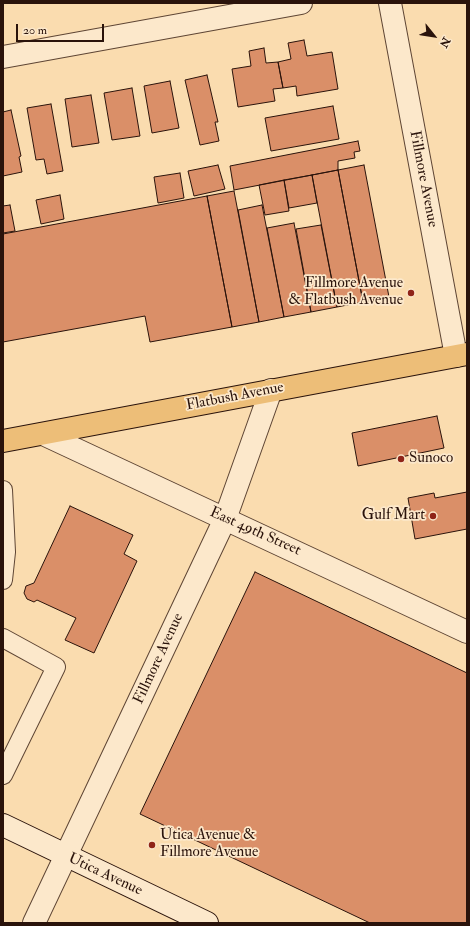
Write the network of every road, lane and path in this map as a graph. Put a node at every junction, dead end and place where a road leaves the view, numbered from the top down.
1 (300, 3) edge
2 (390, 3) edge
3 (3, 57) edge
4 (462, 355) edge
5 (271, 390) junction
6 (43, 434) junction
7 (3, 441) edge
8 (3, 490) edge
9 (225, 519) junction
10 (3, 580) edge
11 (467, 632) edge
12 (3, 638) edge
13 (3, 776) edge
14 (3, 825) edge
15 (65, 856) junction
16 (34, 923) edge
17 (207, 923) edge

1 - 3 street
2 - 4 street, Fillmore Avenue
4 - 5 main road, Flatbush Avenue
5 - 6 main road, Flatbush Avenue
5 - 9 street, Fillmore Avenue
6 - 7 main road, Flatbush Avenue
6 - 9 street, East 49th Street
8 - 10 lane
9 - 11 street, East 49th Street
9 - 15 street, Fillmore Avenue
12 - 13 lane
14 - 15 street, Utica Avenue
15 - 16 street, Fillmore Avenue
15 - 17 street, Utica Avenue

